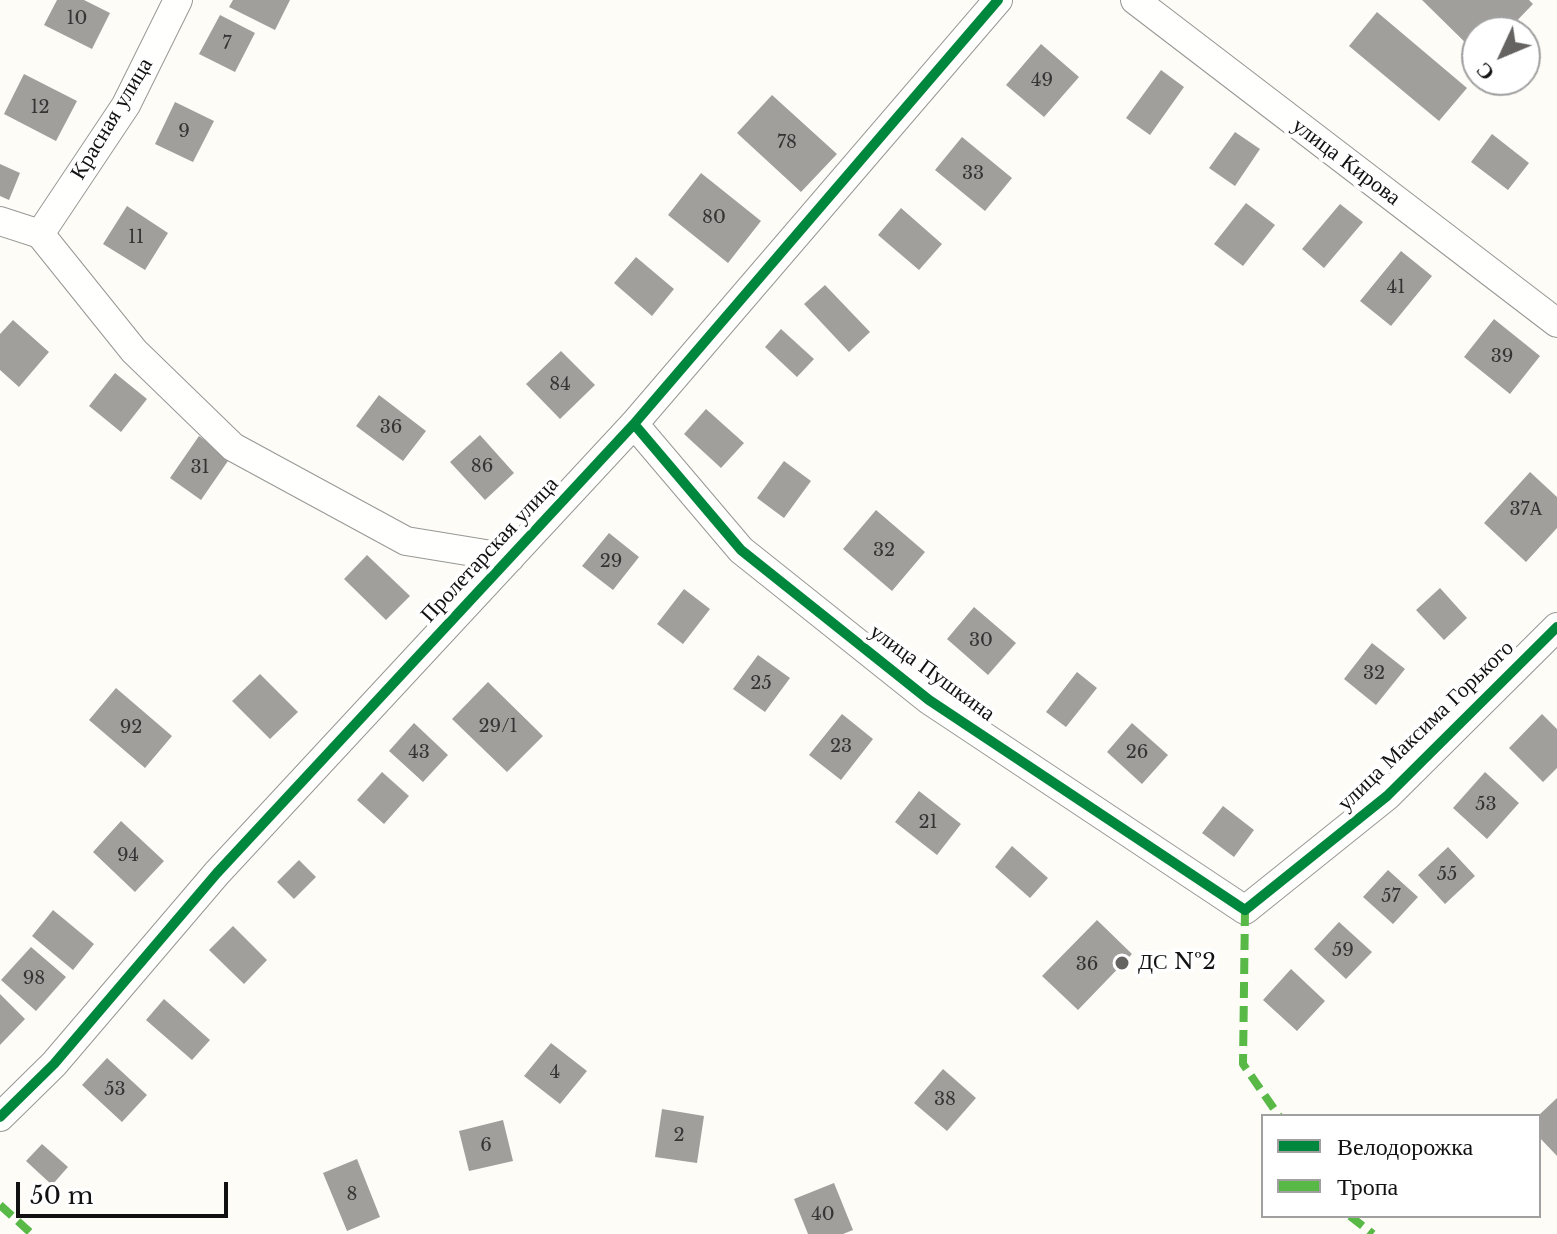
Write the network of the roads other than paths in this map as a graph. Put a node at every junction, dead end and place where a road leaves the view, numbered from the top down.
1 (178, 0) edge
2 (998, 0) edge
3 (1135, 0) edge
4 (0, 221) edge
5 (40, 234) junction
6 (1557, 323) edge
7 (634, 424) junction
8 (510, 558) junction
9 (1557, 627) edge
10 (1245, 910) joint
11 (0, 1117) edge

1 - 5 street, Красная улица
2 - 7 street, Пролетарская улица
3 - 6 street, улица Кирова
4 - 5 street
5 - 8 street
7 - 8 street, Пролетарская улица
7 - 10 street, улица Пушкина
8 - 11 street, Пролетарская улица
9 - 10 street, улица Максима Горького

